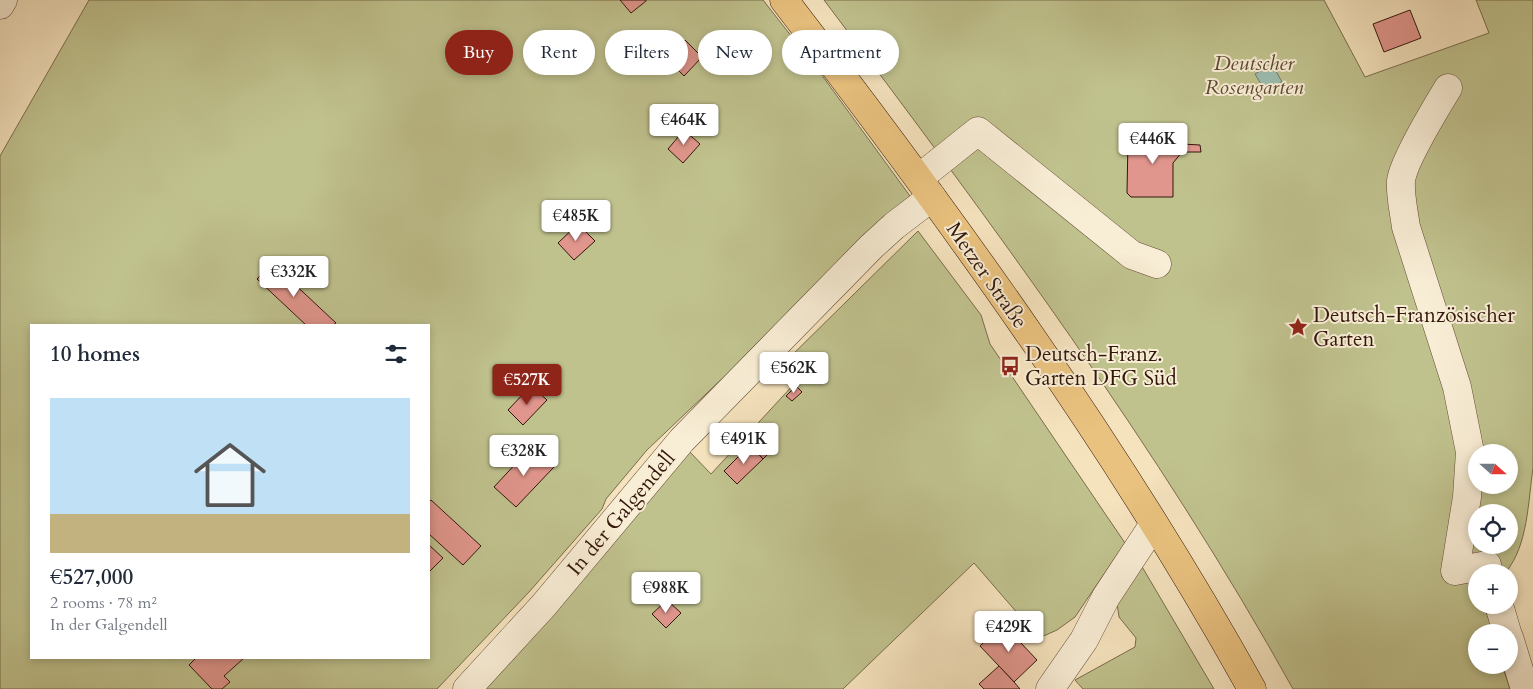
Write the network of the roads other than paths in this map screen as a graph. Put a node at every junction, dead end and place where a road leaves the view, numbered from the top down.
1 (3, 0) edge
2 (784, 0) edge
3 (0, 5) edge
4 (1448, 88) dead end
5 (926, 188) junction
6 (1157, 264) dead end
7 (1154, 524) junction
8 (1468, 568) edge
9 (1518, 667) edge
10 (467, 689) edge
11 (1050, 689) edge
12 (1252, 689) edge
13 (1525, 689) edge

1 - 3 street
2 - 5 main road, Metzer Straße
4 - 8 street
5 - 6 street, In der Galgendell
5 - 7 main road, Metzer Straße
5 - 10 street, In der Galgendell
7 - 11 street
7 - 12 main road, Metzer Straße
9 - 13 street

